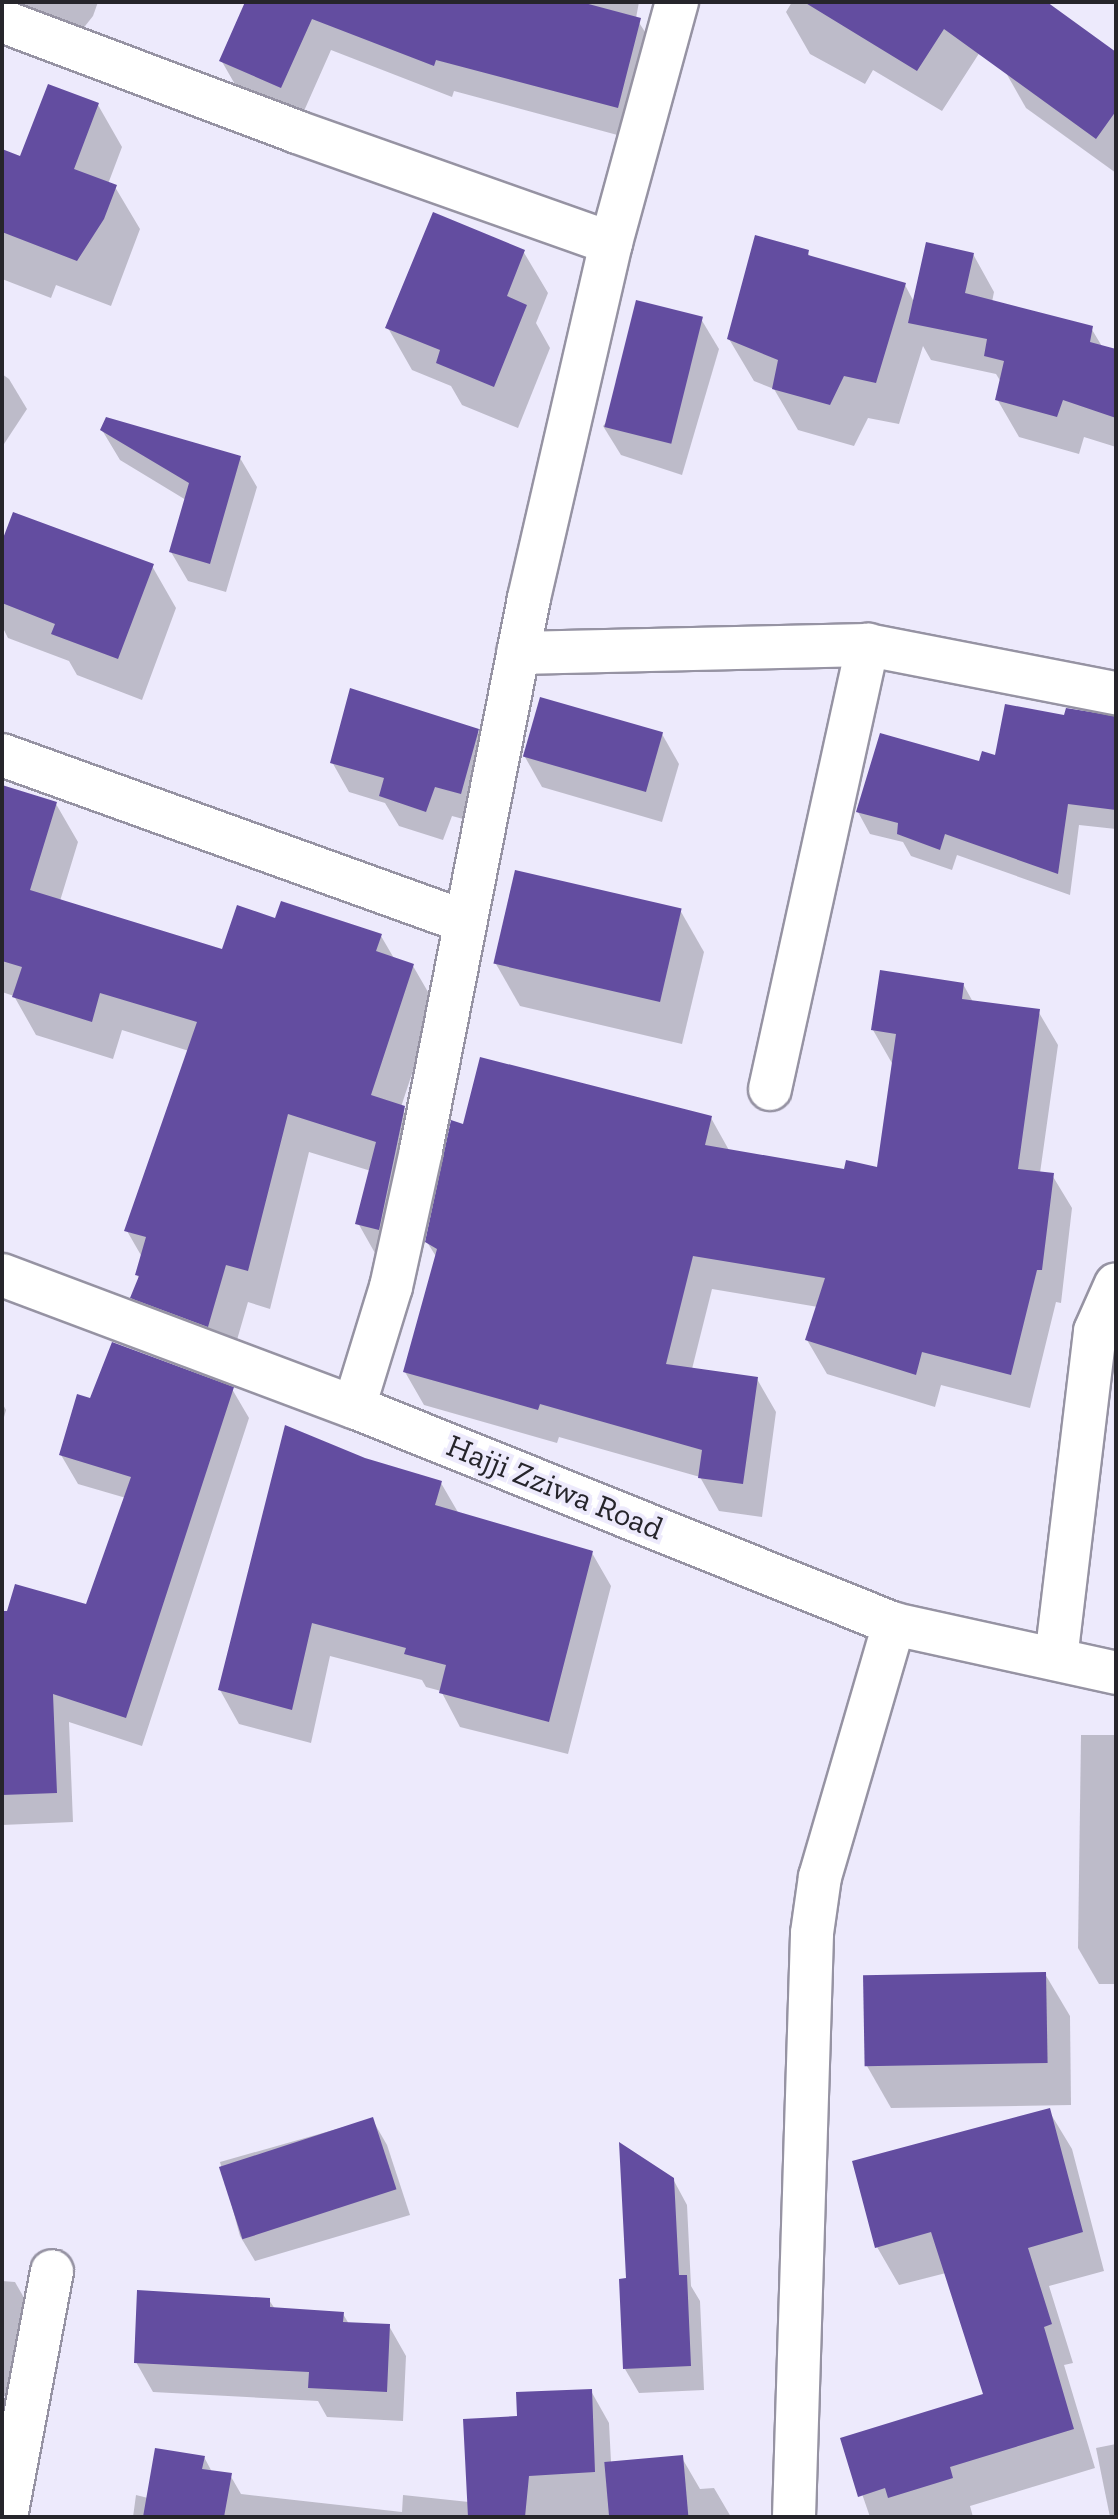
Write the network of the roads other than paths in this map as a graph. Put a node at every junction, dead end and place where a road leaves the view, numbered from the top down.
1 (677, 2) edge
2 (2, 21) edge
3 (611, 243) junction
4 (868, 645) junction
5 (518, 653) junction
6 (1116, 693) edge
7 (2, 755) edge
8 (464, 921) junction
9 (770, 1089) dead end
10 (2, 1275) edge
11 (1116, 1284) edge
12 (354, 1407) junction
13 (894, 1624) junction
14 (1056, 1659) junction
15 (1116, 1673) edge
16 (52, 2271) dead end
17 (6, 2517) edge
18 (794, 2517) edge

1 - 3 street
2 - 3 street
3 - 5 street
4 - 5 street
4 - 6 street
4 - 9 street
5 - 8 street
7 - 8 street
8 - 12 street
10 - 12 street, Hajji Zziwa Road
11 - 14 street
12 - 13 street, Hajji Zziwa Road
13 - 14 street, Hajji Zziwa Road
13 - 18 street
14 - 15 street, Hajji Zziwa Road
16 - 17 street

